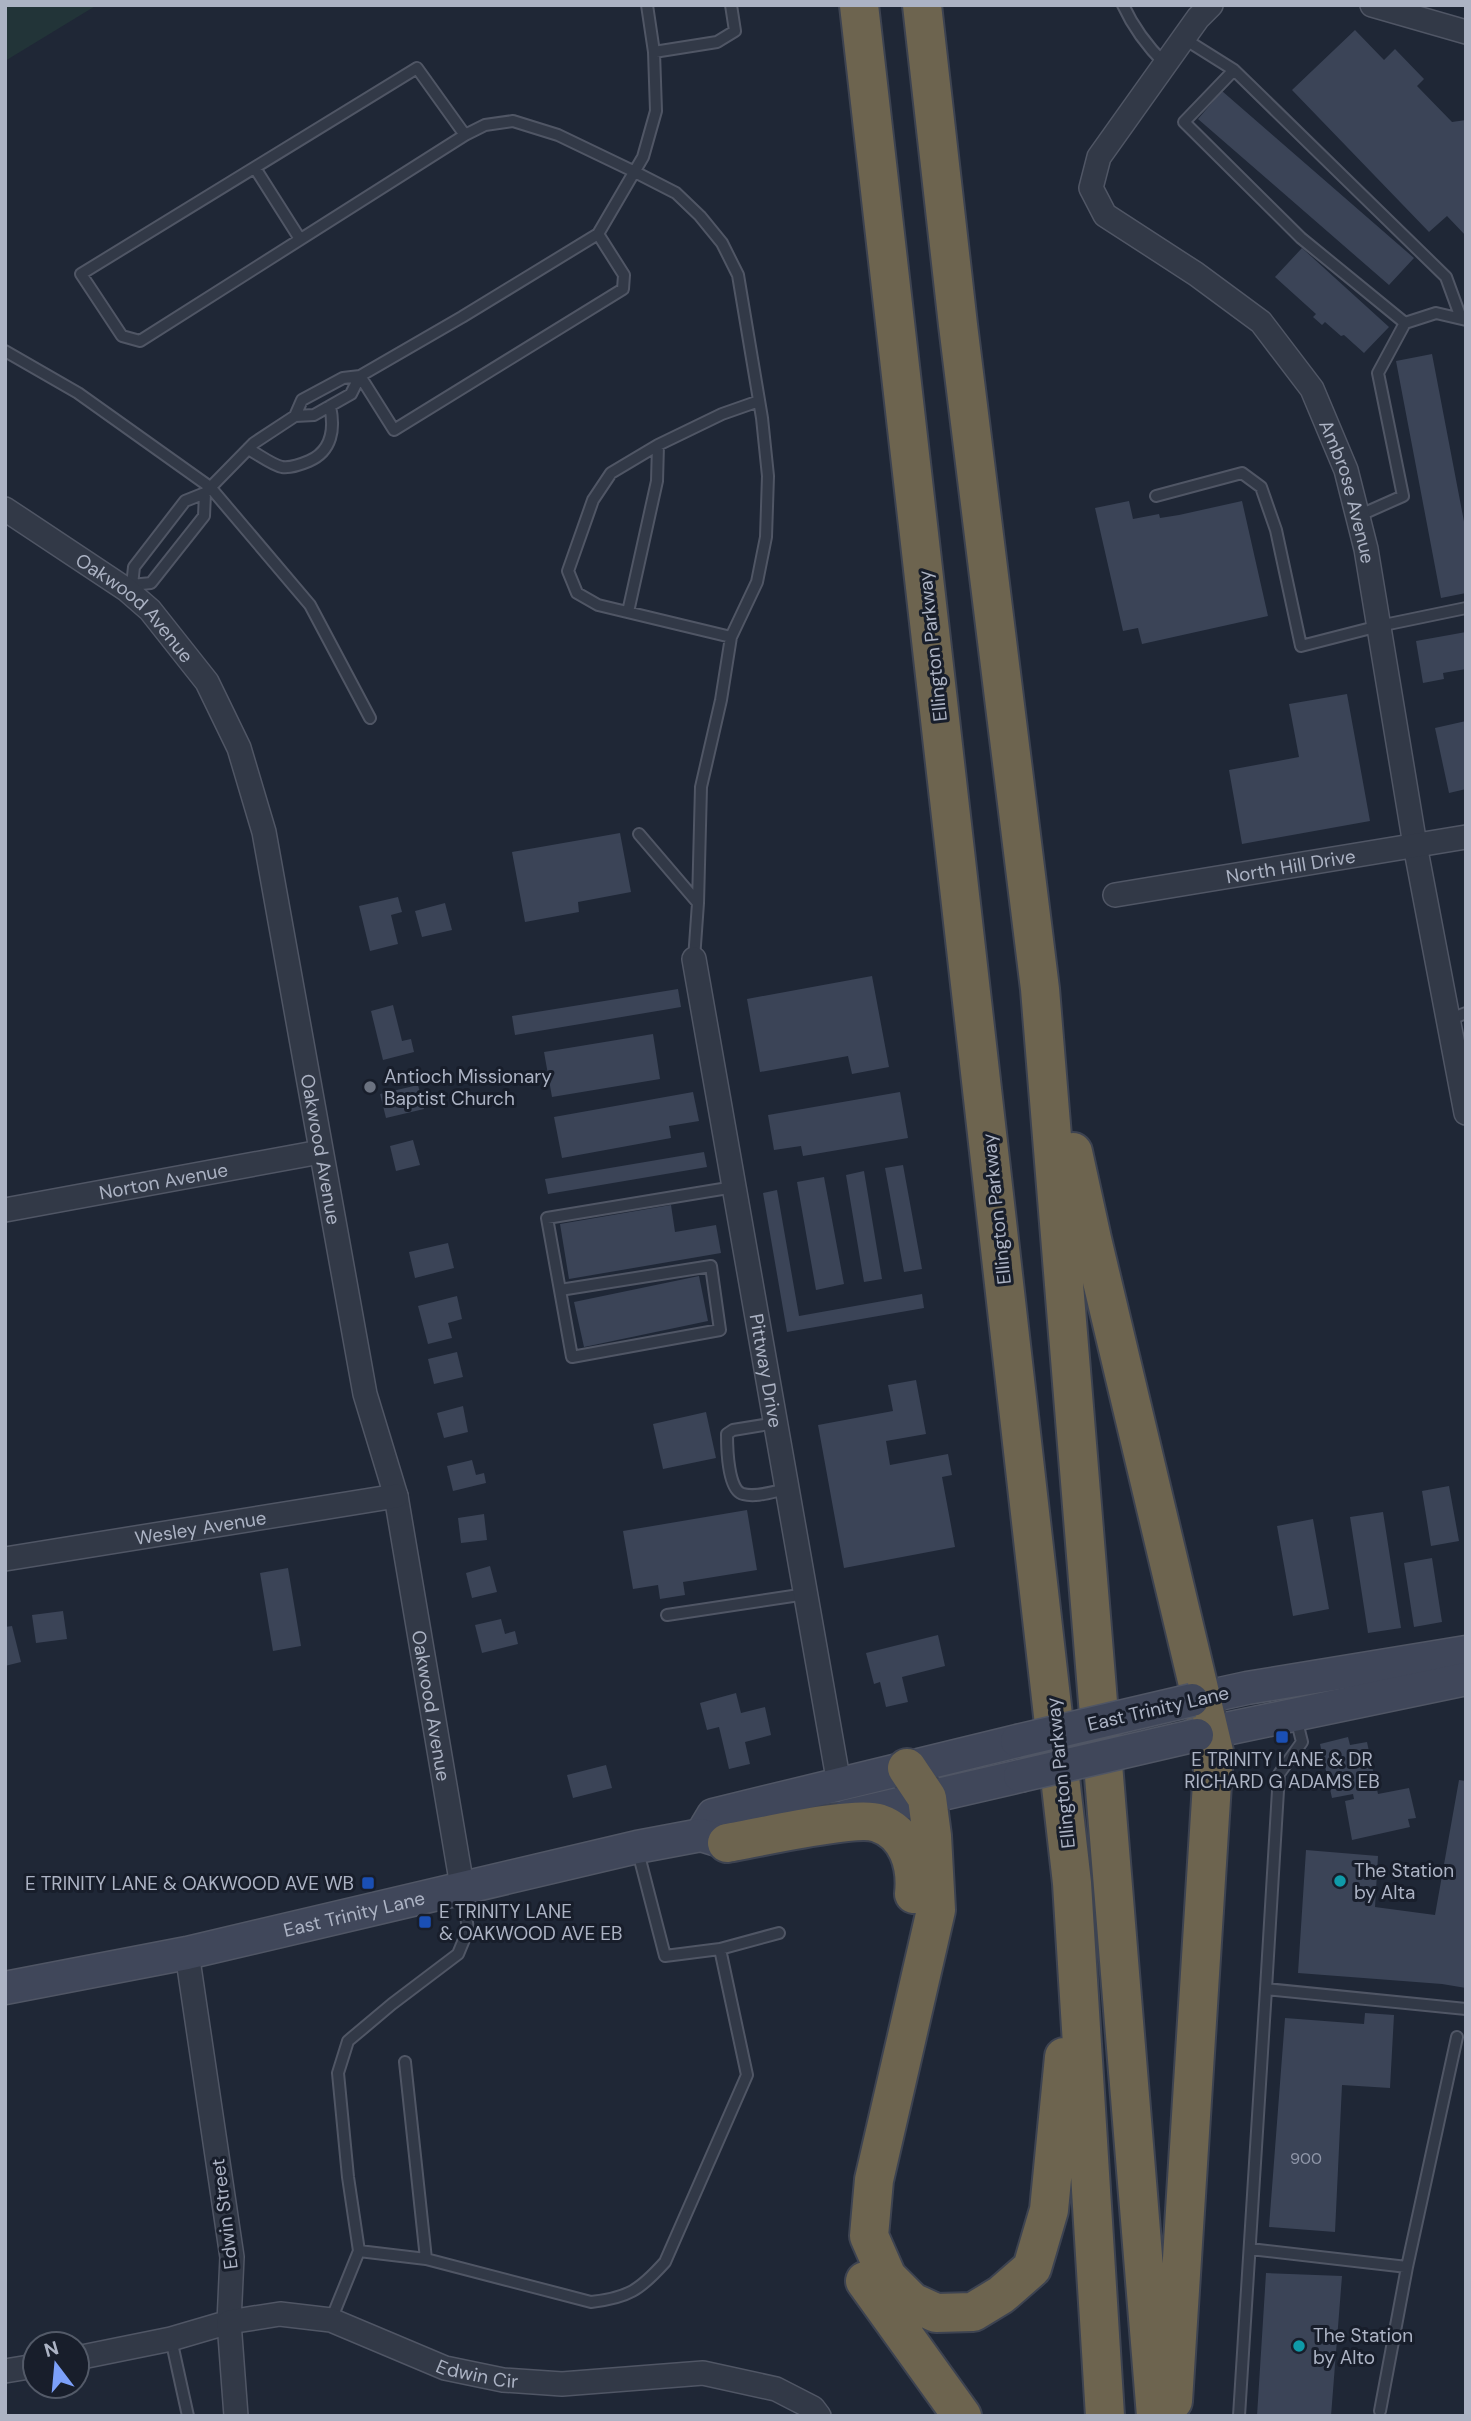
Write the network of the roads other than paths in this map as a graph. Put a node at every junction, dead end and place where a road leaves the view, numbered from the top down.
1 (647, 5) edge
2 (731, 5) edge
3 (859, 5) edge
4 (922, 5) edge
5 (1123, 5) edge
6 (1211, 5) edge
7 (1372, 5) edge
8 (1424, 13) edge
9 (1466, 32) edge
10 (1183, 38) junction
11 (654, 52) junction
12 (1164, 64) junction
13 (1234, 70) junction
14 (465, 135) junction
15 (255, 168) junction
16 (635, 172) junction
17 (598, 234) junction
18 (300, 239) junction
19 (1463, 319) edge
20 (1405, 323) junction
21 (5, 351) edge
22 (360, 376) junction
23 (759, 401) junction
24 (330, 406) junction
25 (295, 416) junction
26 (657, 445) junction
27 (248, 449) junction
28 (207, 490) junction
29 (1156, 496) dead end
30 (5, 509) edge
31 (1358, 516) junction
32 (130, 588) junction
33 (1466, 608) edge
34 (628, 612) junction
35 (1379, 626) junction
36 (731, 637) junction
37 (370, 718) dead end
38 (639, 834) dead end
39 (1466, 837) edge
40 (1415, 845) junction
41 (1115, 895) dead end
42 (698, 903) junction
43 (695, 959) joint
44 (1040, 989) junction
45 (1457, 1016) edge
46 (1463, 1083) edge
47 (1466, 1113) edge
48 (320, 1152) junction
49 (734, 1187) junction
50 (5, 1210) edge
51 (560, 1290) junction
52 (776, 1423) junction
53 (787, 1489) junction
54 (396, 1496) junction
55 (5, 1559) edge
56 (806, 1594) junction
57 (667, 1615) dead end
58 (1466, 1652) edge
59 (1466, 1679) edge
60 (1296, 1715) junction
61 (1200, 1716) junction
62 (839, 1784) junction
63 (912, 1789) junction
64 (714, 1839) junction
65 (637, 1847) junction
66 (907, 1847) junction
67 (1072, 1883) junction
68 (462, 1886) junction
69 (779, 1933) dead end
70 (720, 1949) junction
71 (187, 1952) junction
72 (5, 1988) edge
73 (1266, 1989) junction
74 (1466, 2009) edge
75 (1457, 2037) dead end
76 (405, 2062) dead end
77 (1250, 2249) junction
78 (359, 2251) junction
79 (426, 2259) junction
80 (1407, 2267) junction
81 (331, 2320) junction
82 (229, 2322) junction
83 (171, 2339) junction
84 (91, 2355) edge
85 (1380, 2411) dead end
86 (188, 2416) edge
87 (236, 2416) edge
88 (819, 2416) edge
89 (962, 2416) edge
90 (1105, 2416) edge
91 (1156, 2416) edge
92 (1171, 2416) edge
93 (1239, 2416) edge

1 - 11 lane
2 - 11 lane
3 - 67 highway, Ellington Parkway
4 - 44 highway
5 - 12 lane
6 - 10 street, Ambrose Avenue
7 - 8 street
8 - 9 street
10 - 12 street, Ambrose Avenue
10 - 13 lane
11 - 16 lane
12 - 31 street, Ambrose Avenue
13 - 19 lane
13 - 20 lane
14 - 15 lane
14 - 16 lane
14 - 18 lane
15 - 18 lane
15 - 18 lane
16 - 17 lane
16 - 23 lane
17 - 22 lane
17 - 22 lane
19 - 20 lane
20 - 31 lane
21 - 28 lane
22 - 24 lane
22 - 25 lane
23 - 26 lane
23 - 36 lane
24 - 25 lane
24 - 27 lane
25 - 27 lane
26 - 34 lane
26 - 34 lane
27 - 28 lane
28 - 32 lane
28 - 32 lane
28 - 37 lane
29 - 35 lane
30 - 32 street, Oakwood Avenue
31 - 35 street, Ambrose Avenue
32 - 48 street, Oakwood Avenue
33 - 35 lane
34 - 36 lane
35 - 40 street, Ambrose Avenue
36 - 42 lane
38 - 42 lane
39 - 40 street, North Hill Drive
40 - 41 street, North Hill Drive
40 - 45 street, Ambrose Avenue
42 - 43 lane
43 - 49 street, Pittway Drive
44 - 61 highway
44 - 91 highway
45 - 46 street, Ambrose Avenue
46 - 47 street, Ambrose Avenue
48 - 50 street, Norton Avenue
48 - 54 street, Oakwood Avenue
49 - 51 lane
49 - 52 street, Pittway Drive
51 - 51 lane
52 - 53 street, Pittway Drive
52 - 53 lane
53 - 56 street, Pittway Drive
54 - 55 street, Wesley Avenue
54 - 68 street, Oakwood Avenue
56 - 57 lane
56 - 62 street, Pittway Drive
58 - 61 main road, East Trinity Lane
59 - 60 main road, East Trinity Lane
60 - 61 main road, East Trinity Lane
60 - 73 lane
61 - 63 main road, East Trinity Lane, bridge
61 - 63 main road, East Trinity Lane, bridge
61 - 92 highway
62 - 63 main road, East Trinity Lane
62 - 64 main road, East Trinity Lane
63 - 64 main road, East Trinity Lane
63 - 66 highway
63 - 67 highway
64 - 65 main road, East Trinity Lane
64 - 66 highway
65 - 68 main road, East Trinity Lane
65 - 70 lane
66 - 89 highway
67 - 90 highway, Ellington Parkway
68 - 71 main road, East Trinity Lane
68 - 78 lane
69 - 70 lane
70 - 79 lane
71 - 72 main road, East Trinity Lane
71 - 82 street, Edwin Street
73 - 74 lane
73 - 77 lane
75 - 80 lane
76 - 79 lane
77 - 80 lane
77 - 93 lane
78 - 79 lane
78 - 81 lane
80 - 85 lane
81 - 82 street, Edwin Cir
81 - 88 street, Edwin Cir
82 - 83 street
82 - 87 street
83 - 84 street
83 - 86 lane

